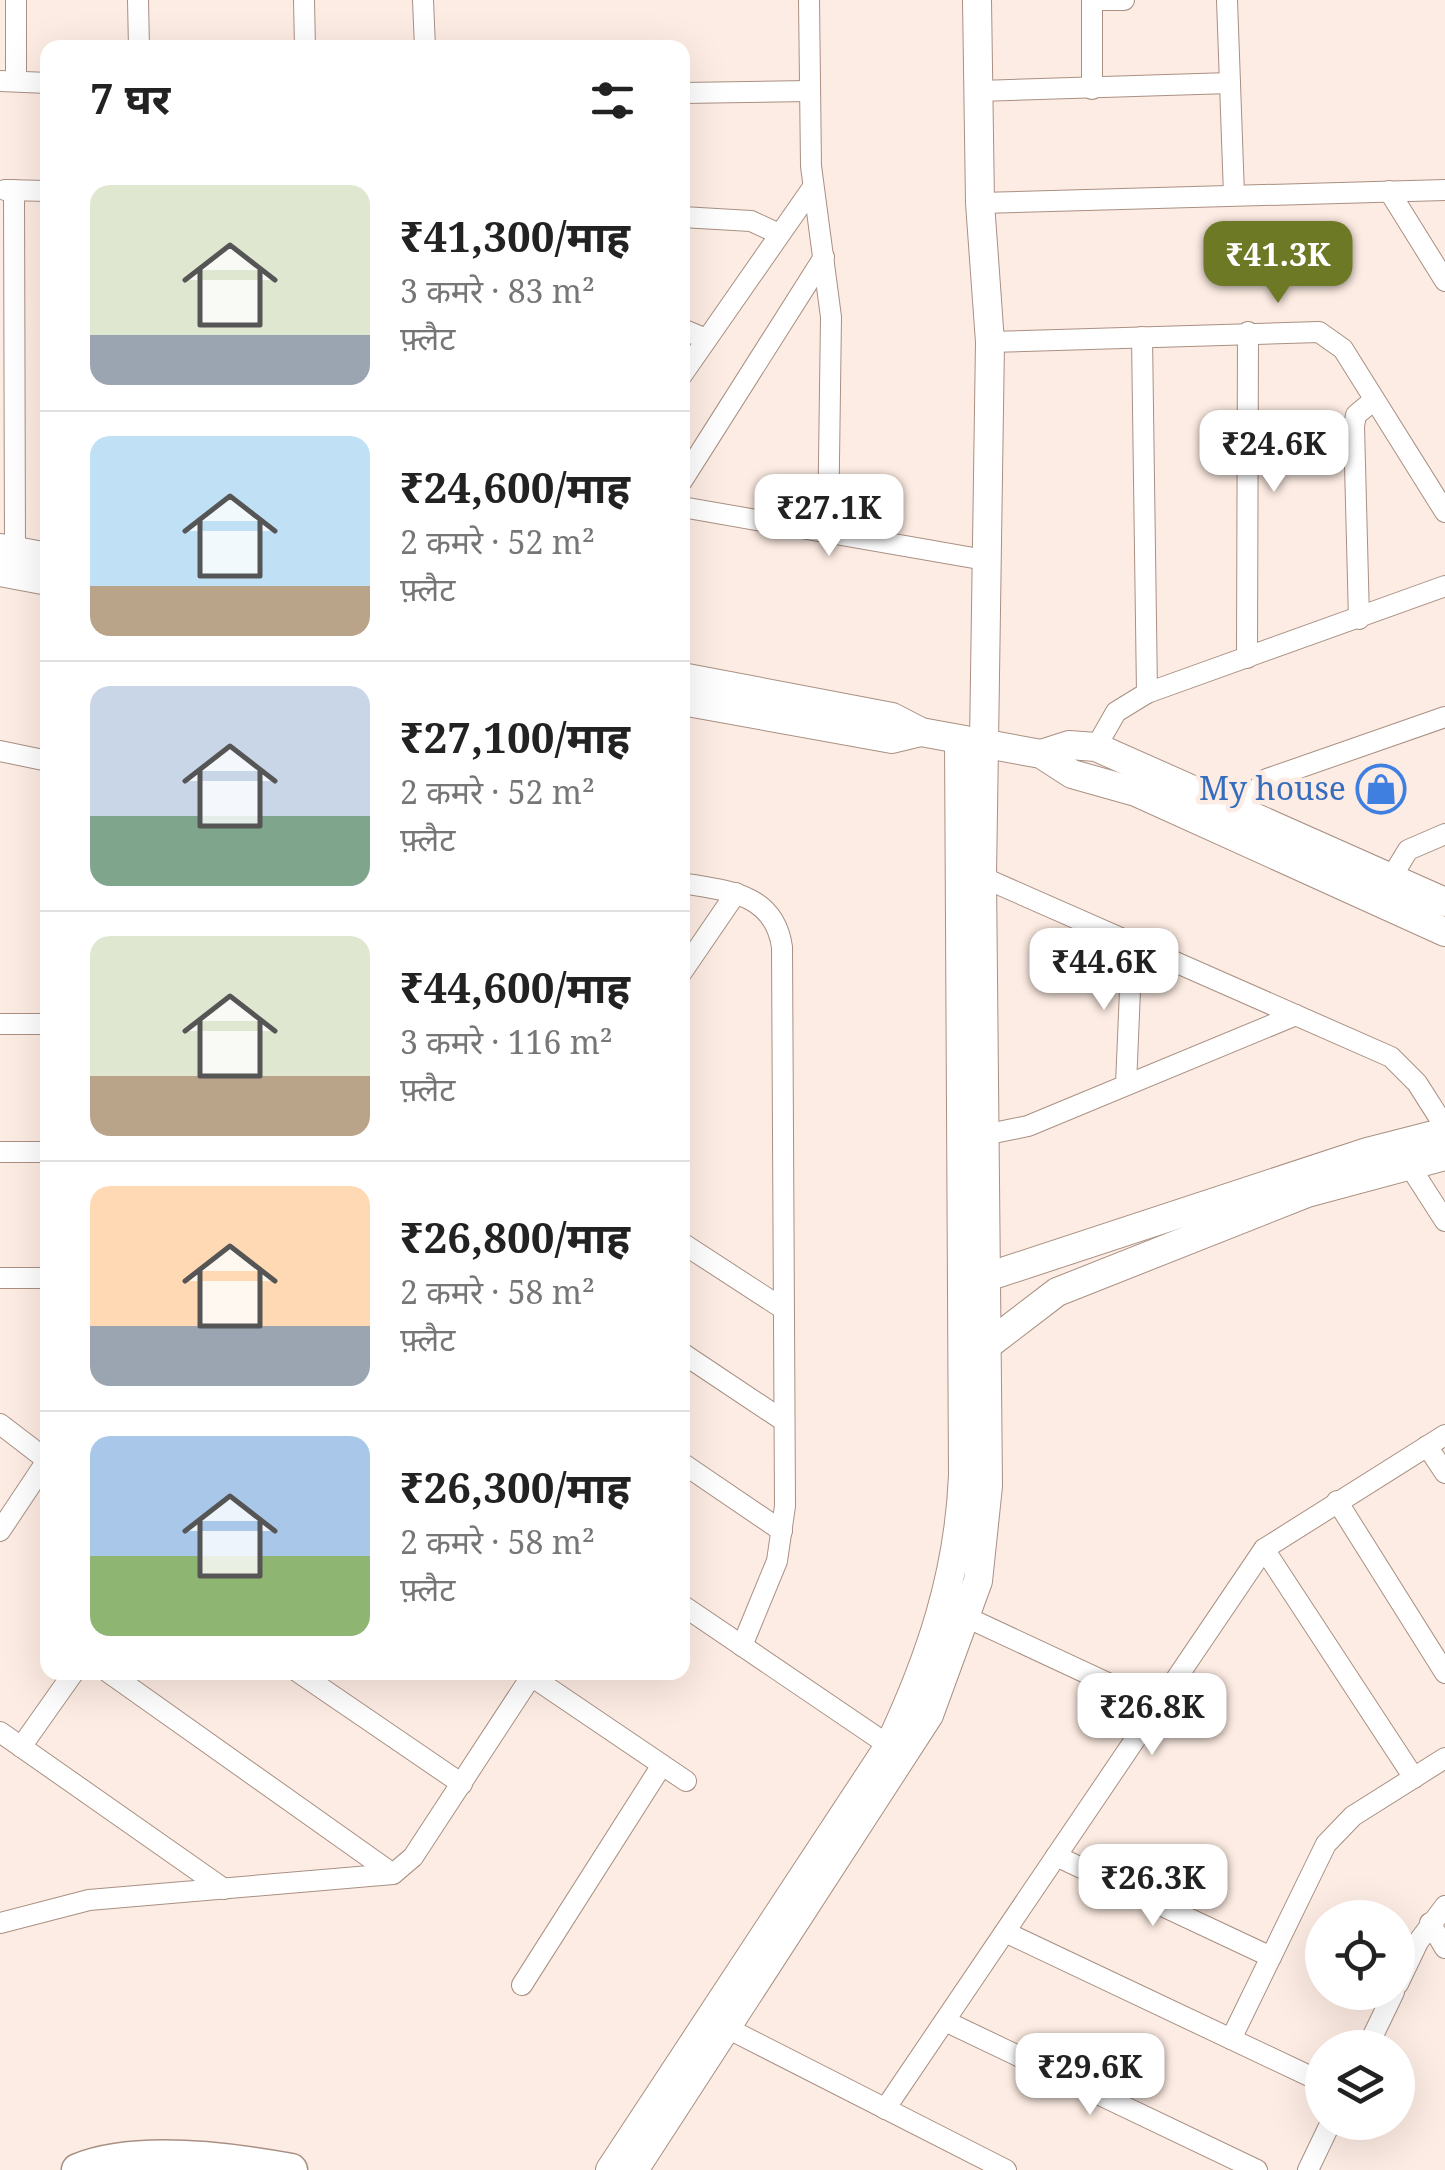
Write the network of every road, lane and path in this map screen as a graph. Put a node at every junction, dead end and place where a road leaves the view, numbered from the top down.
1 (16, 0) edge
2 (138, 0) edge
3 (304, 0) edge
4 (422, 0) edge
5 (809, 0) edge
6 (977, 0) edge
7 (1092, 0) edge
8 (1124, 0) edge
9 (1227, 0) edge
10 (138, 40) edge
11 (305, 40) edge
12 (424, 40) edge
13 (8, 81) edge
14 (40, 82) edge
15 (1230, 83) junction
16 (1092, 89) junction
17 (810, 91) junction
18 (979, 91) junction
19 (690, 92) edge
20 (813, 188) junction
21 (7, 190) edge
22 (40, 190) edge
23 (1445, 190) edge
24 (1389, 191) junction
25 (1234, 195) junction
26 (980, 202) junction
27 (690, 217) edge
28 (777, 233) junction
29 (824, 257) junction
30 (1445, 280) edge
31 (690, 332) edge
32 (1248, 332) junction
33 (1142, 336) junction
34 (706, 339) junction
35 (990, 342) junction
36 (690, 363) edge
37 (6, 380) edge
38 (1374, 400) junction
39 (690, 468) edge
40 (690, 508) edge
41 (1445, 512) edge
42 (828, 533) junction
43 (5, 557) edge
44 (40, 557) edge
45 (985, 560) junction
46 (40, 577) edge
47 (1445, 586) edge
48 (1359, 619) junction
49 (1247, 658) junction
50 (690, 679) edge
51 (1147, 693) junction
52 (690, 701) edge
53 (1445, 716) edge
54 (920, 732) junction
55 (972, 742) junction
56 (1096, 747) junction
57 (0, 752) edge
58 (1041, 754) junction
59 (40, 760) edge
60 (1236, 810) junction
61 (1445, 834) edge
62 (982, 877) junction
63 (1391, 878) junction
64 (690, 884) edge
65 (736, 892) junction
66 (1445, 902) edge
67 (1445, 932) edge
68 (1132, 943) junction
69 (690, 960) edge
70 (1296, 1014) junction
71 (0, 1024) edge
72 (40, 1024) edge
73 (1126, 1085) junction
74 (1445, 1130) edge
75 (984, 1135) junction
76 (0, 1152) edge
77 (40, 1152) edge
78 (1445, 1156) edge
79 (1409, 1164) junction
80 (1445, 1221) edge
81 (690, 1248) edge
82 (988, 1277) junction
83 (0, 1278) edge
84 (40, 1278) edge
85 (988, 1306) junction
86 (960, 1307) junction
87 (782, 1308) junction
88 (989, 1344) junction
89 (690, 1358) edge
90 (784, 1420) junction
91 (0, 1424) edge
92 (1436, 1441) edge
93 (40, 1454) edge
94 (690, 1468) edge
95 (40, 1470) edge
96 (1445, 1473) edge
97 (1337, 1501) junction
98 (0, 1531) edge
99 (782, 1531) junction
100 (1264, 1549) junction
101 (690, 1610) edge
102 (966, 1617) junction
103 (742, 1646) junction
104 (1445, 1673) edge
105 (68, 1680) edge
106 (119, 1680) edge
107 (310, 1680) edge
108 (526, 1680) edge
109 (539, 1680) edge
110 (1157, 1706) junction
111 (0, 1732) edge
112 (21, 1747) junction
113 (897, 1751) junction
114 (1445, 1758) edge
115 (662, 1765) junction
116 (1414, 1778) junction
117 (686, 1781) dead end
118 (462, 1784) junction
119 (1056, 1856) junction
120 (393, 1874) junction
121 (224, 1889) junction
122 (1445, 1906) edge
123 (0, 1923) edge
124 (1430, 1923) junction
125 (1005, 1932) junction
126 (1445, 1948) edge
127 (1415, 1952) edge
128 (1271, 1957) junction
129 (522, 1986) dead end
130 (945, 2021) junction
131 (726, 2028) junction
132 (1231, 2039) junction
133 (1305, 2074) edge
134 (886, 2109) junction
135 (1322, 2140) edge
136 (78, 2170) edge
137 (291, 2170) edge
138 (610, 2170) edge
139 (634, 2170) edge
140 (1006, 2170) edge
141 (1257, 2170) edge
142 (1308, 2170) edge

1 - 13 street
2 - 10 street
3 - 11 street
4 - 12 street
5 - 17 street
6 - 18 street
7 - 8 street
7 - 16 street
9 - 15 street
13 - 14 street
15 - 16 street
15 - 25 street
16 - 18 street
17 - 19 street
17 - 20 street
18 - 26 street
20 - 28 street
20 - 29 street
21 - 22 street
21 - 37 street
23 - 24 street
24 - 25 street
24 - 30 street
25 - 26 street
26 - 35 street
27 - 28 street
28 - 34 street
29 - 39 street
29 - 42 street
31 - 34 street
32 - 33 street
32 - 38 street
32 - 49 street
33 - 35 street
33 - 51 street
34 - 36 street
35 - 45 street
37 - 43 street
38 - 41 street
38 - 48 street
40 - 42 street
42 - 45 street
43 - 44 street
43 - 46 street
45 - 55 street
47 - 48 street
48 - 49 street
49 - 51 street
50 - 54 street
51 - 56 street
52 - 54 street
53 - 60 street
54 - 55 street
55 - 58 street
55 - 62 street
55 - 86 street
56 - 58 street
56 - 60 street
57 - 59 street
58 - 67 street
60 - 63 street
61 - 63 street
62 - 68 street
62 - 75 street
63 - 66 street
64 - 65 street
65 - 69 street
65 - 87 street
68 - 70 street
68 - 73 street
70 - 73 street
70 - 74 street
71 - 72 street
73 - 75 street
74 - 82 street
75 - 82 street
76 - 77 street
78 - 79 street
79 - 80 street
79 - 88 street
81 - 87 street
82 - 85 street
83 - 84 street
85 - 86 street
85 - 88 street
86 - 113 street
87 - 90 street
88 - 102 street
89 - 90 street
90 - 99 street
91 - 93 street
92 - 96 street
92 - 97 street
94 - 99 street
95 - 98 street
97 - 100 street
97 - 104 street
99 - 103 street
100 - 110 street
100 - 116 street
101 - 103 street
102 - 110 street
102 - 113 street
103 - 113 street
105 - 112 street
106 - 120 street
107 - 118 street
108 - 118 street
109 - 115 street
110 - 119 street
111 - 112 street
112 - 121 street
113 - 131 street
113 - 138 street
114 - 116 street
115 - 117 street
115 - 129 street
116 - 128 street
118 - 120 street
119 - 125 street
119 - 128 street
120 - 121 street
121 - 123 street
122 - 124 street
124 - 126 street
124 - 127 street
125 - 130 street
125 - 132 street
128 - 132 street
130 - 134 street
130 - 141 street
131 - 134 street
131 - 139 street
132 - 133 street
134 - 140 street
135 - 142 street
136 - 137 main road

